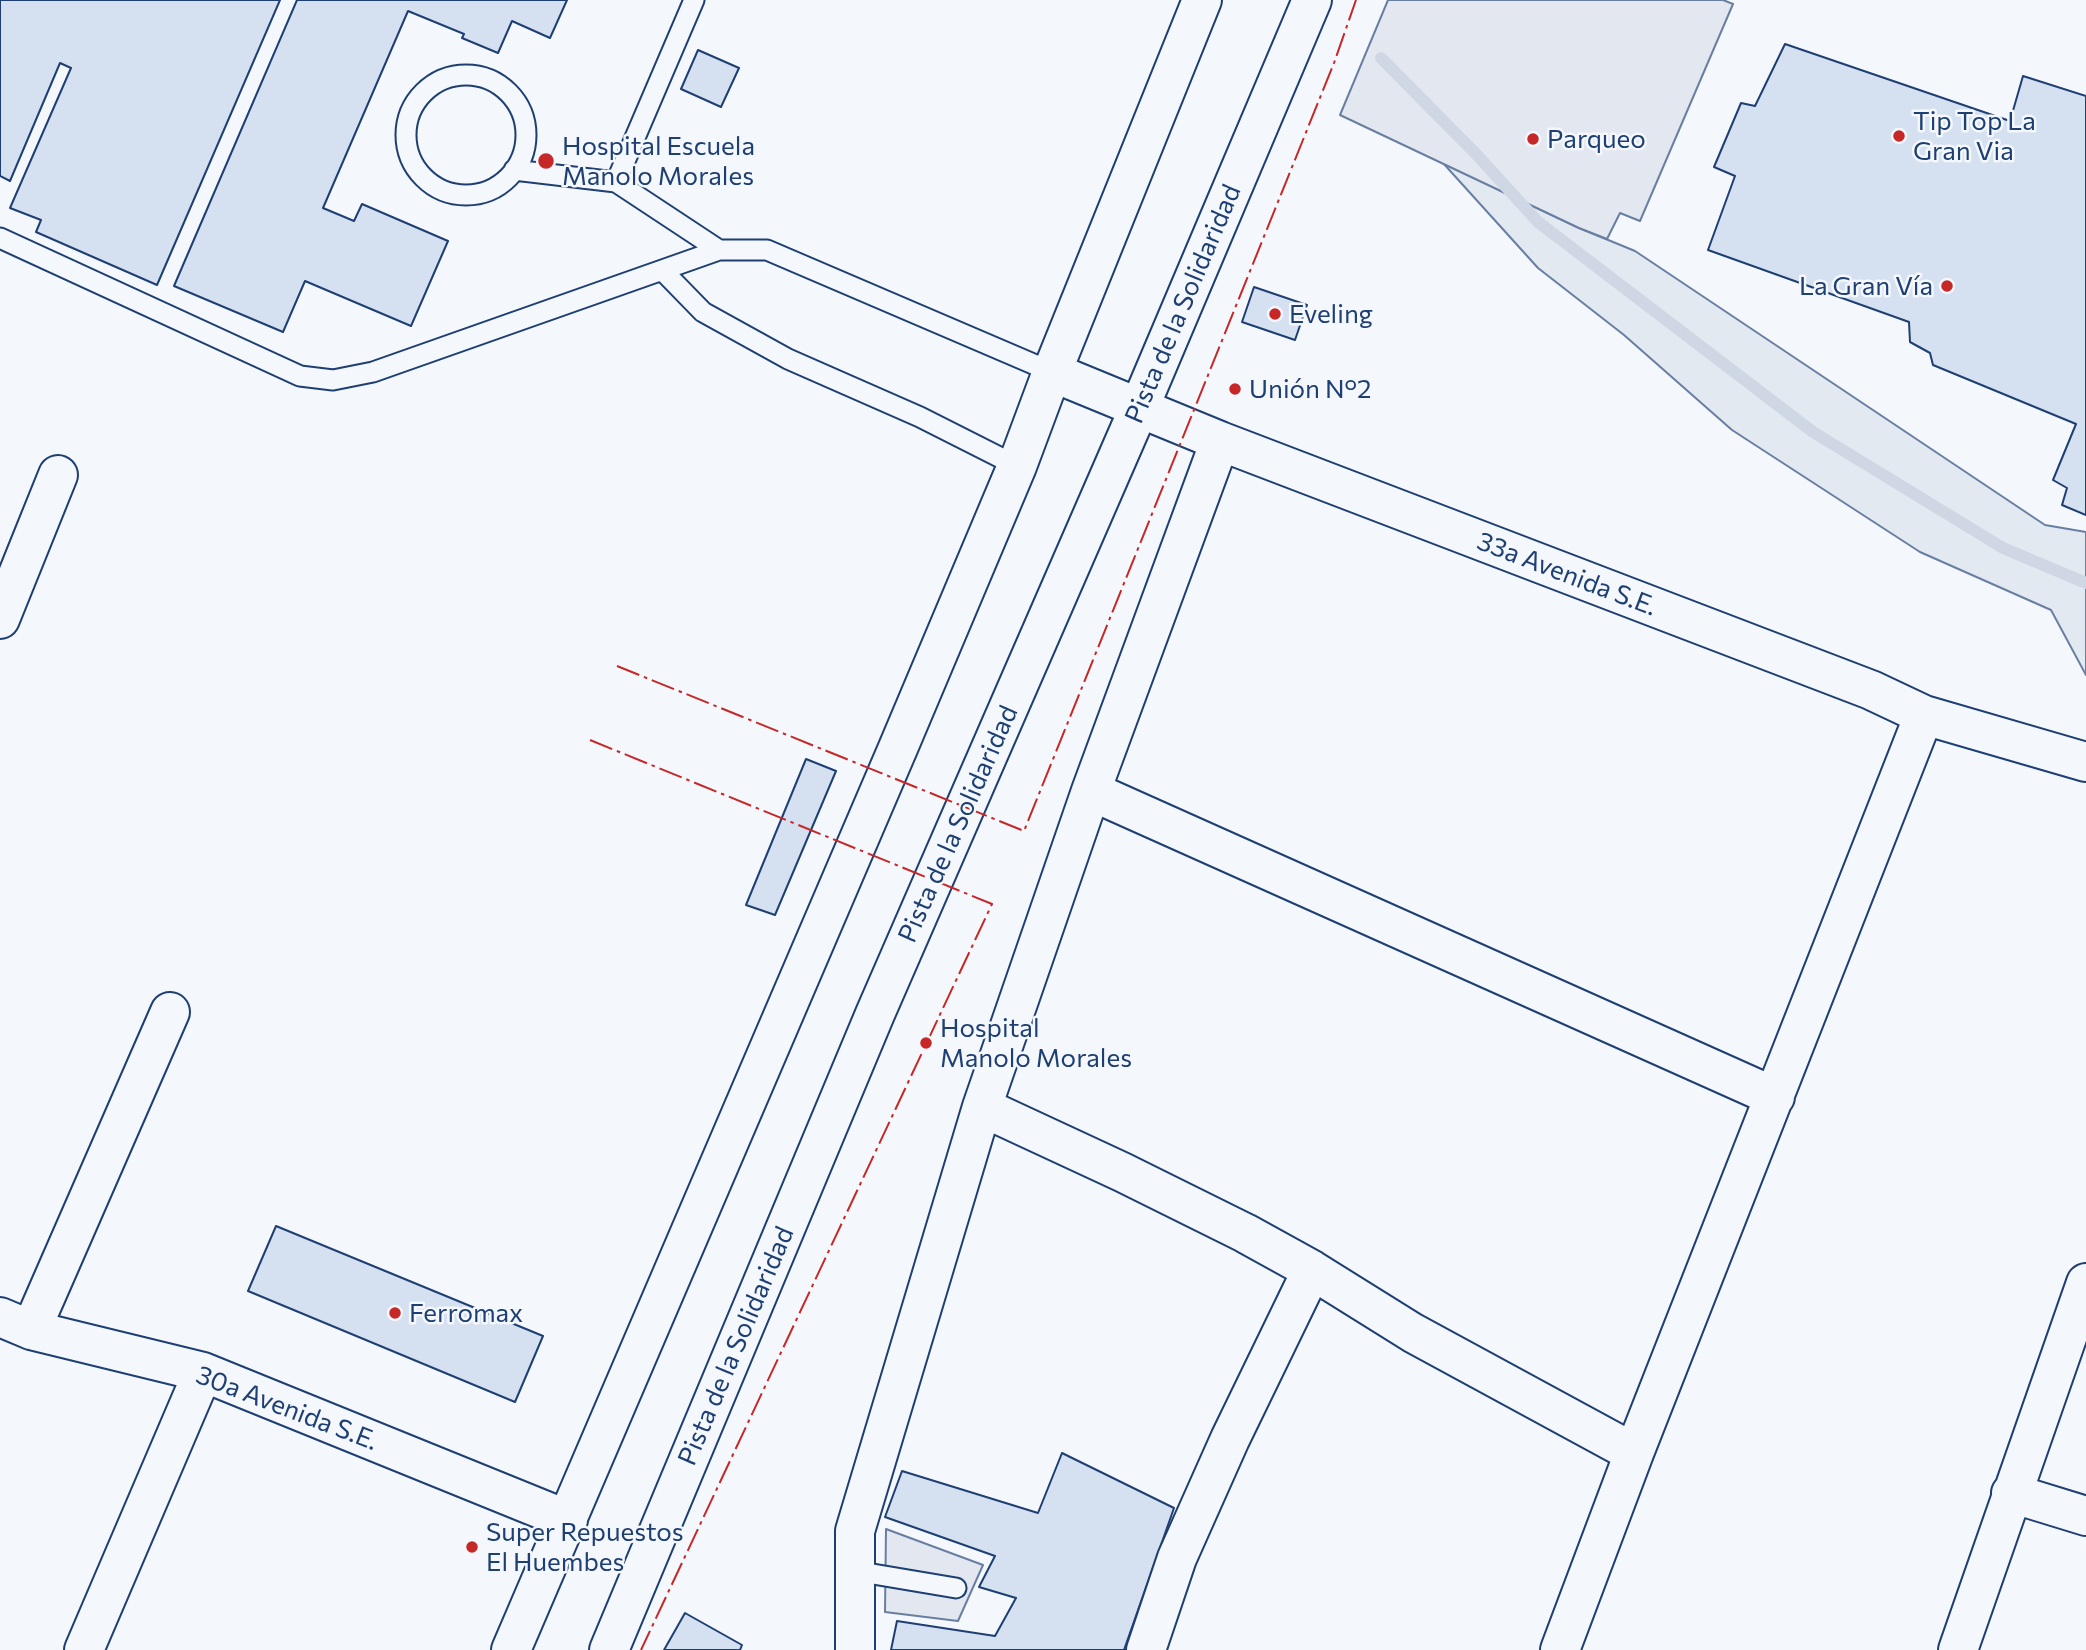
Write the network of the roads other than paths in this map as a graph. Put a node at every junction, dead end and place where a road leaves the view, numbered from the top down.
1 (694, 0) edge
2 (1202, 0) edge
3 (1312, 0) edge
4 (514, 170) junction
5 (616, 182) junction
6 (0, 238) edge
7 (719, 250) junction
8 (663, 271) junction
9 (1052, 372) junction
10 (1140, 406) junction
11 (1220, 440) junction
12 (1017, 466) junction
13 (58, 475) dead end
14 (0, 619) edge
15 (1924, 715) junction
16 (2086, 762) edge
17 (1091, 791) junction
18 (170, 1012) dead end
19 (1775, 1097) junction
20 (982, 1107) junction
21 (1312, 1270) junction
22 (2086, 1283) edge
23 (15, 1324) edge
24 (203, 1372) junction
25 (1634, 1453) junction
26 (2011, 1493) junction
27 (2086, 1516) edge
28 (568, 1520) junction
29 (855, 1570) junction
30 (956, 1588) dead end
31 (84, 1650) edge
32 (511, 1650) edge
33 (609, 1650) edge
34 (855, 1650) edge
35 (1146, 1650) edge
36 (1560, 1650) edge
37 (1958, 1650) edge

1 - 5 lane
2 - 9 street
3 - 10 street, Pista de la Solidaridad
4 - 4 lane
4 - 5 lane
5 - 7 lane
6 - 8 lane
7 - 8 lane
7 - 9 lane
8 - 12 lane
9 - 10 street, 33a Avenida S.E.
9 - 12 street
10 - 11 street, 33a Avenida S.E.
10 - 33 street, Pista de la Solidaridad
11 - 15 street, 33a Avenida S.E.
11 - 17 street
12 - 28 street
13 - 14 street
15 - 16 street, 33a Avenida S.E.
15 - 19 street
17 - 19 street
17 - 20 street
18 - 23 street
19 - 25 street
20 - 21 street
20 - 29 street
21 - 25 street
21 - 35 street
22 - 26 street
23 - 24 street, 30a Avenida S.E.
24 - 28 street, 30a Avenida S.E.
24 - 31 street
25 - 36 street
26 - 27 street
26 - 37 street
28 - 32 street
29 - 30 lane
29 - 34 street

